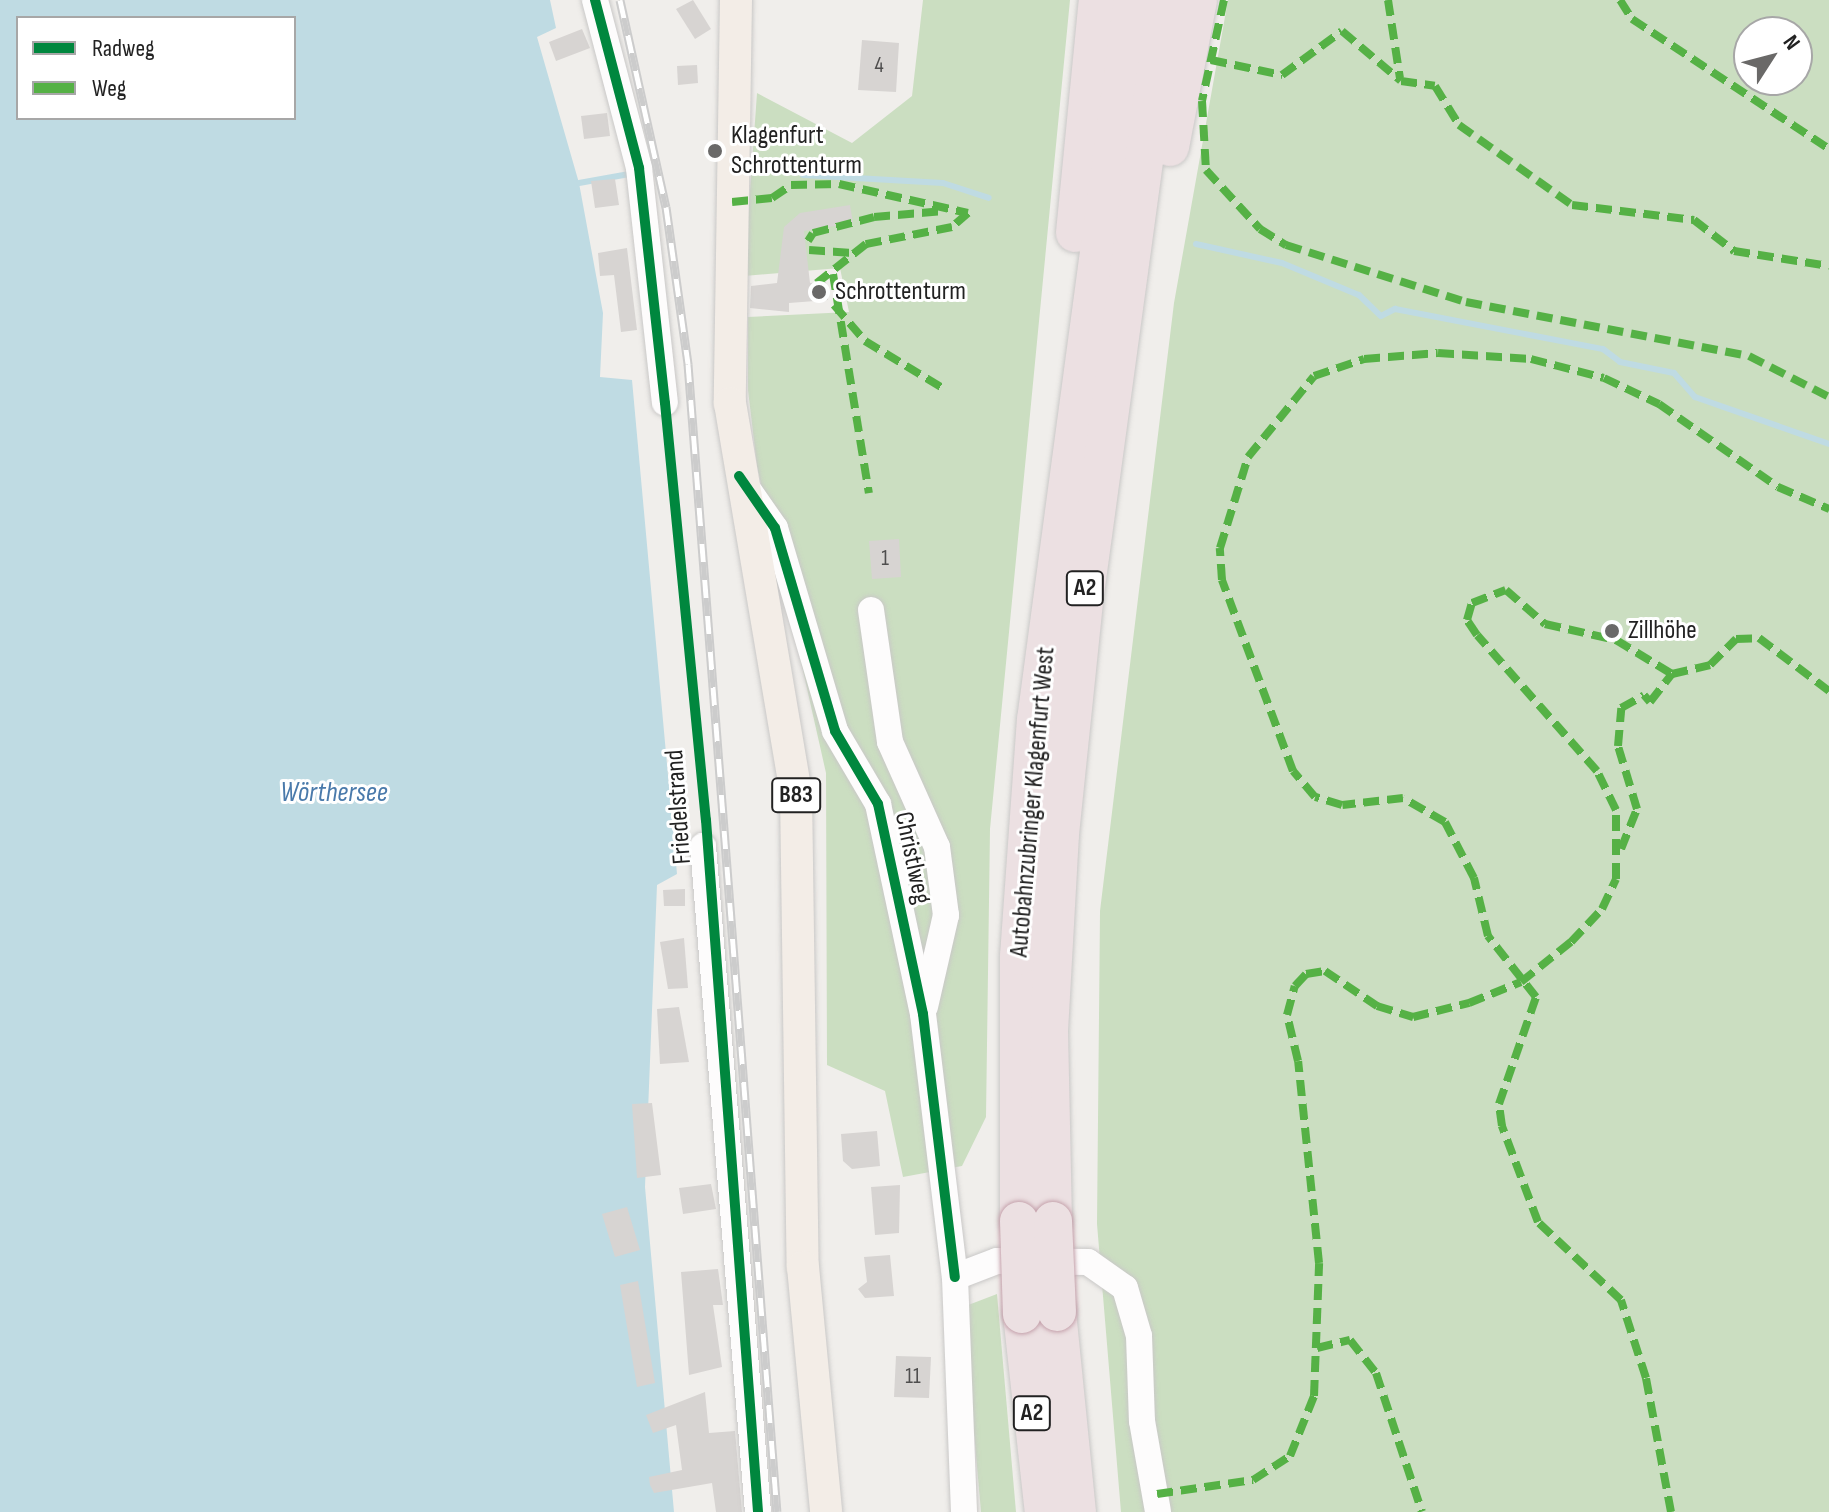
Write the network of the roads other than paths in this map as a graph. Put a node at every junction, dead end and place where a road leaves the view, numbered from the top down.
1 (595, 0) edge
2 (736, 0) edge
3 (1133, 0) edge
4 (1166, 0) edge
5 (1198, 0) edge
6 (1097, 9) edge
7 (1119, 343) junction
8 (665, 403) dead end
9 (1072, 435) junction
10 (739, 476) junction
11 (871, 610) dead end
12 (703, 846) dead end
13 (923, 1014) junction
14 (1036, 1221) junction
15 (955, 1277) junction
16 (1039, 1313) junction
17 (758, 1512) edge
18 (826, 1512) edge
19 (964, 1512) edge
20 (1044, 1512) edge
21 (1077, 1512) edge
22 (1158, 1512) edge

1 - 8 street
2 - 10 main road, B83
3 - 9 highway, Autobahnzubringer Klagenfurt West / A2
4 - 7 highway, Autobahnzubringer Klagenfurt West / A2
5 - 7 highway
6 - 9 highway
7 - 14 highway, Autobahnzubringer Klagenfurt West / A2
9 - 14 highway, Autobahnzubringer Klagenfurt West / A2
10 - 13 street, Christlweg
10 - 18 main road, B83
11 - 13 street
12 - 17 street, Friedelstrand
13 - 15 street, Christlweg
14 - 16 highway, Autobahnzubringer Klagenfurt West / A2, bridge
15 - 19 street, Christlweg
15 - 22 street
16 - 20 highway, Autobahnzubringer Klagenfurt West / A2
16 - 21 highway, Autobahnzubringer Klagenfurt West / A2

